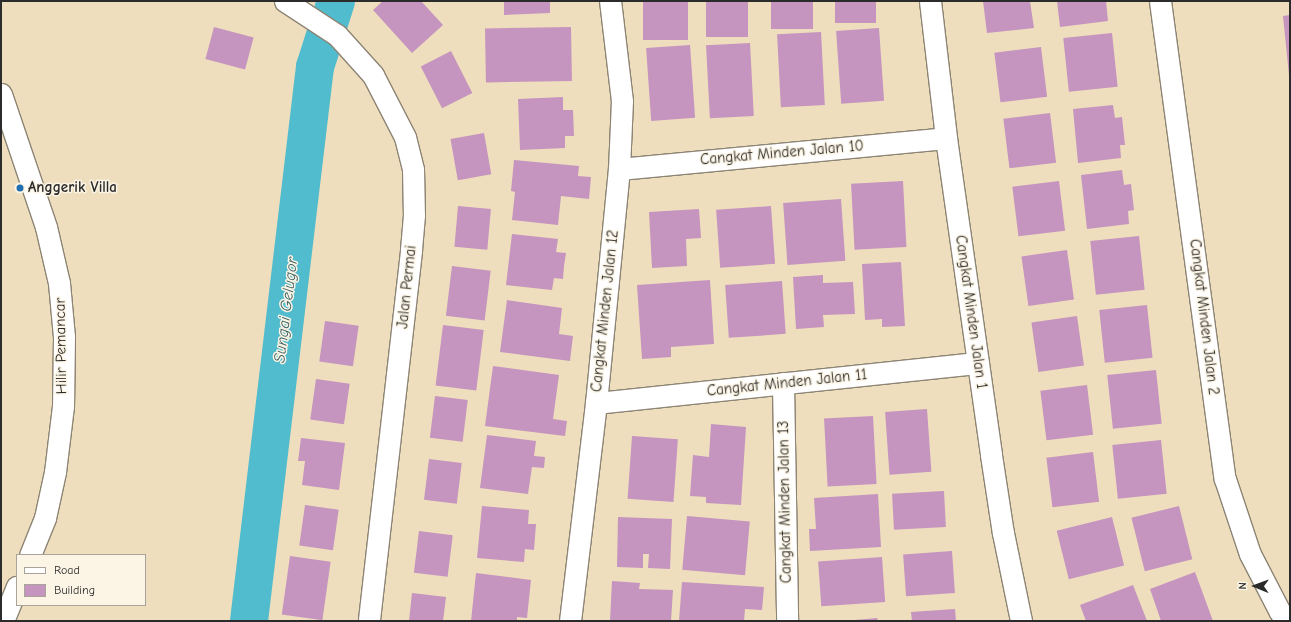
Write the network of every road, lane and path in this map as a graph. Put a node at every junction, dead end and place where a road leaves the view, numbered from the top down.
1 (285, 1) edge
2 (610, 1) edge
3 (930, 1) edge
4 (1160, 1) edge
5 (1, 94) edge
6 (946, 138) junction
7 (619, 169) junction
8 (978, 363) junction
9 (783, 383) junction
10 (596, 403) junction
11 (30, 554) edge
12 (16, 589) edge
13 (3, 621) edge
14 (369, 621) edge
15 (570, 621) edge
16 (787, 621) edge
17 (1021, 621) edge
18 (1288, 621) edge

1 - 14 street, Jalan Permai
2 - 7 street, Cangkat Minden Jalan 12
3 - 6 street, Cangkat Minden Jalan 1
4 - 18 street, Cangkat Minden Jalan 2
5 - 11 street, Hilir Pemancar
6 - 7 street, Cangkat Minden Jalan 10
6 - 8 street, Cangkat Minden Jalan 1
7 - 10 street, Cangkat Minden Jalan 12
8 - 9 street, Cangkat Minden Jalan 11
8 - 17 street, Cangkat Minden Jalan 1
9 - 10 street, Cangkat Minden Jalan 11
9 - 16 street, Cangkat Minden Jalan 13
10 - 15 street, Cangkat Minden Jalan 12
12 - 13 street

